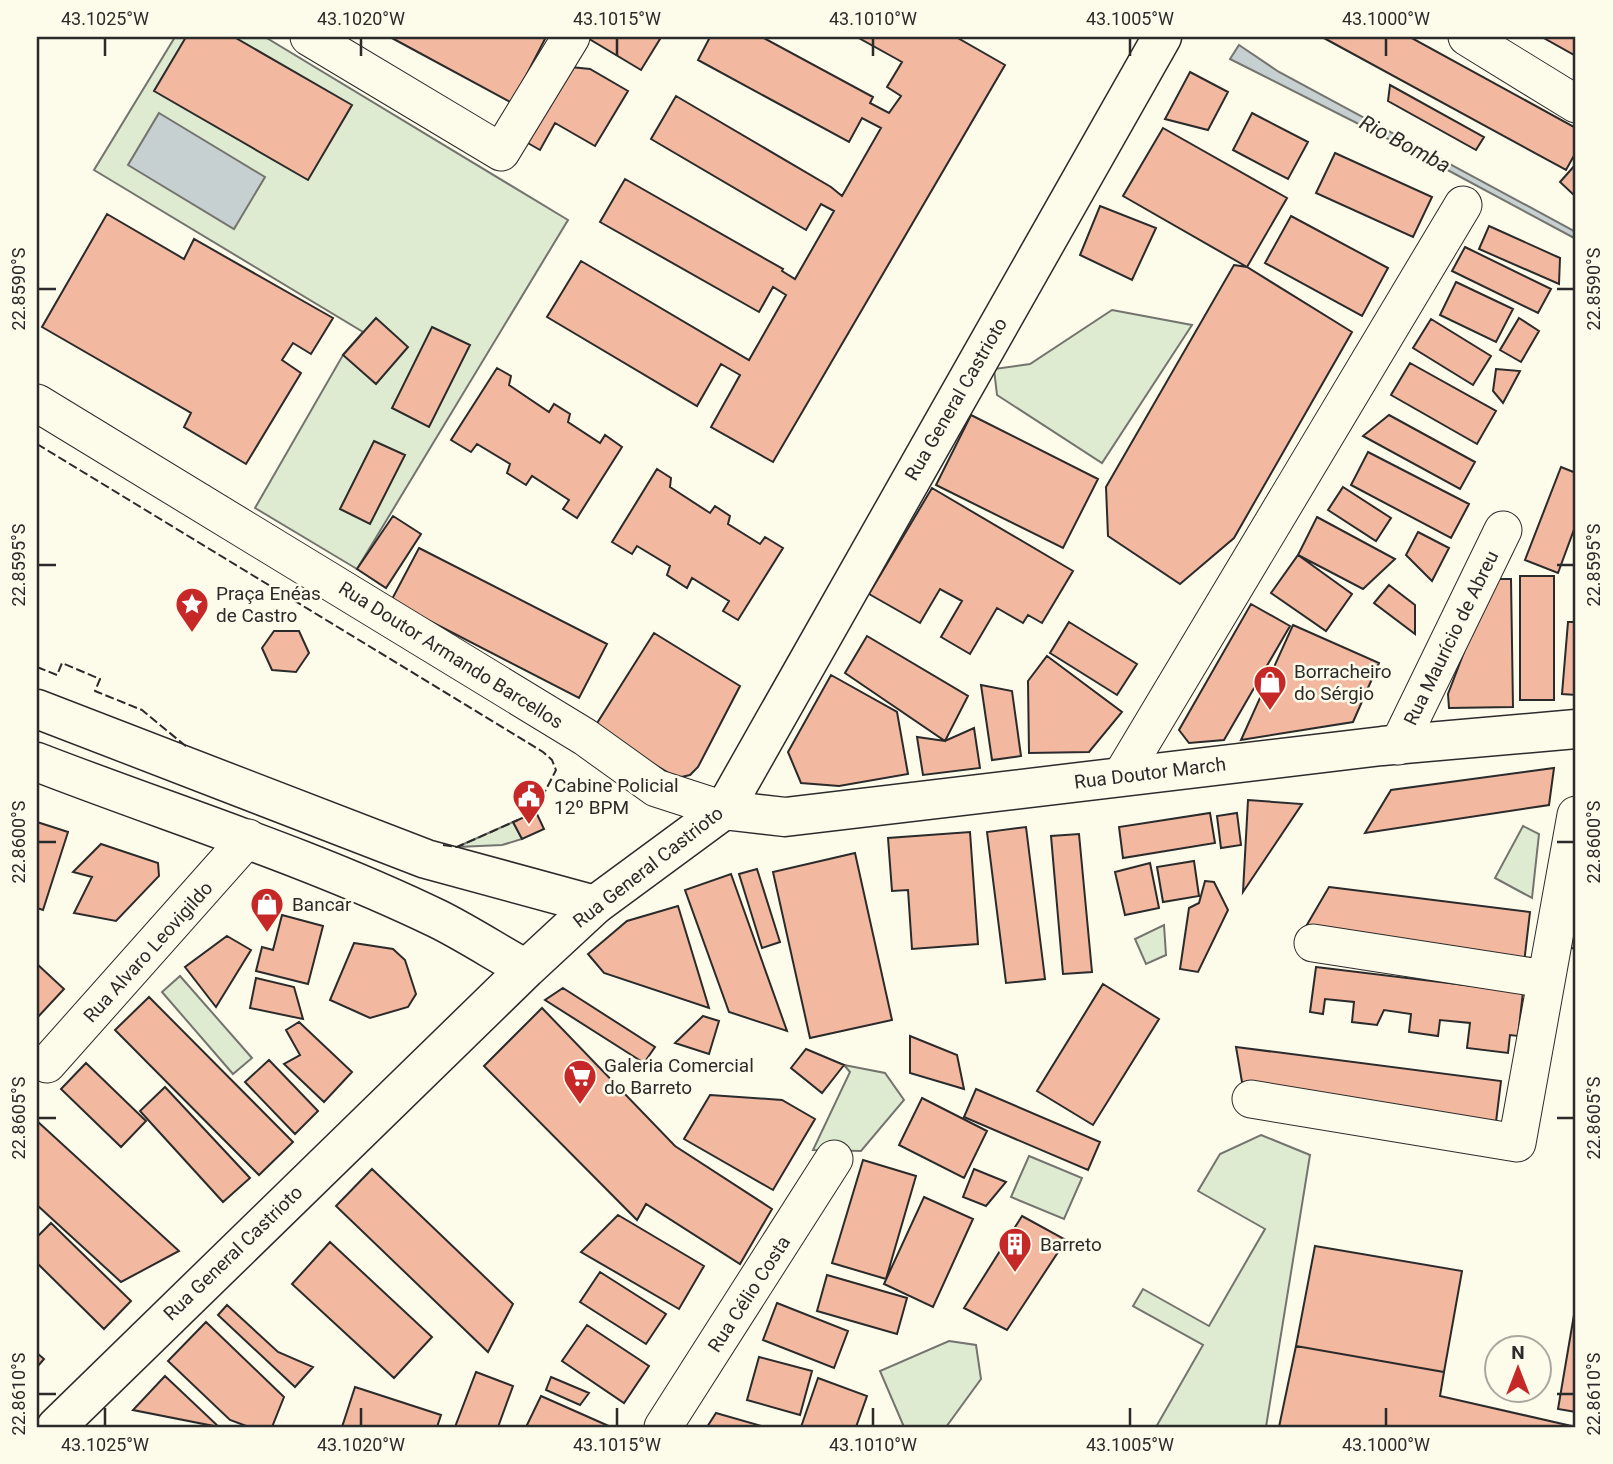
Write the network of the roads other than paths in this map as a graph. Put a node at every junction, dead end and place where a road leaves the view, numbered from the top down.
1 (309, 37) edge
2 (571, 37) edge
3 (1467, 37) edge
4 (1149, 42) edge
5 (360, 50) edge
6 (1576, 104) edge
7 (1464, 205) dead end
8 (37, 403) edge
9 (1503, 530) dead end
10 (37, 709) edge
11 (1576, 729) edge
12 (1398, 746) junction
13 (37, 762) edge
14 (1122, 775) junction
15 (724, 810) junction
16 (1576, 816) edge
17 (248, 838) junction
18 (595, 905) junction
19 (1313, 943) dead end
20 (526, 970) junction
21 (1546, 979) junction
22 (47, 1065) dead end
23 (1251, 1099) dead end
24 (834, 1159) dead end
25 (66, 1426) edge
26 (663, 1427) edge

1 - 5 street
2 - 5 street
3 - 6 street
4 - 15 main road, Rua General Castrioto
7 - 14 street
8 - 15 street, Rua Doutor Armando Barcellos
9 - 12 street, Rua Maurício de Abreu
10 - 18 main road
11 - 12 main road, Rua Doutor March
12 - 14 main road, Rua Doutor March
13 - 17 main road
14 - 15 main road, Rua Doutor March
15 - 18 main road, Rua General Castrioto
16 - 21 street
17 - 20 main road
17 - 22 street, Rua Alvaro Leovigildo
18 - 20 main road, Rua General Castrioto
19 - 21 street
20 - 25 main road, Rua General Castrioto
21 - 23 street
24 - 26 street, Rua Célio Costa

